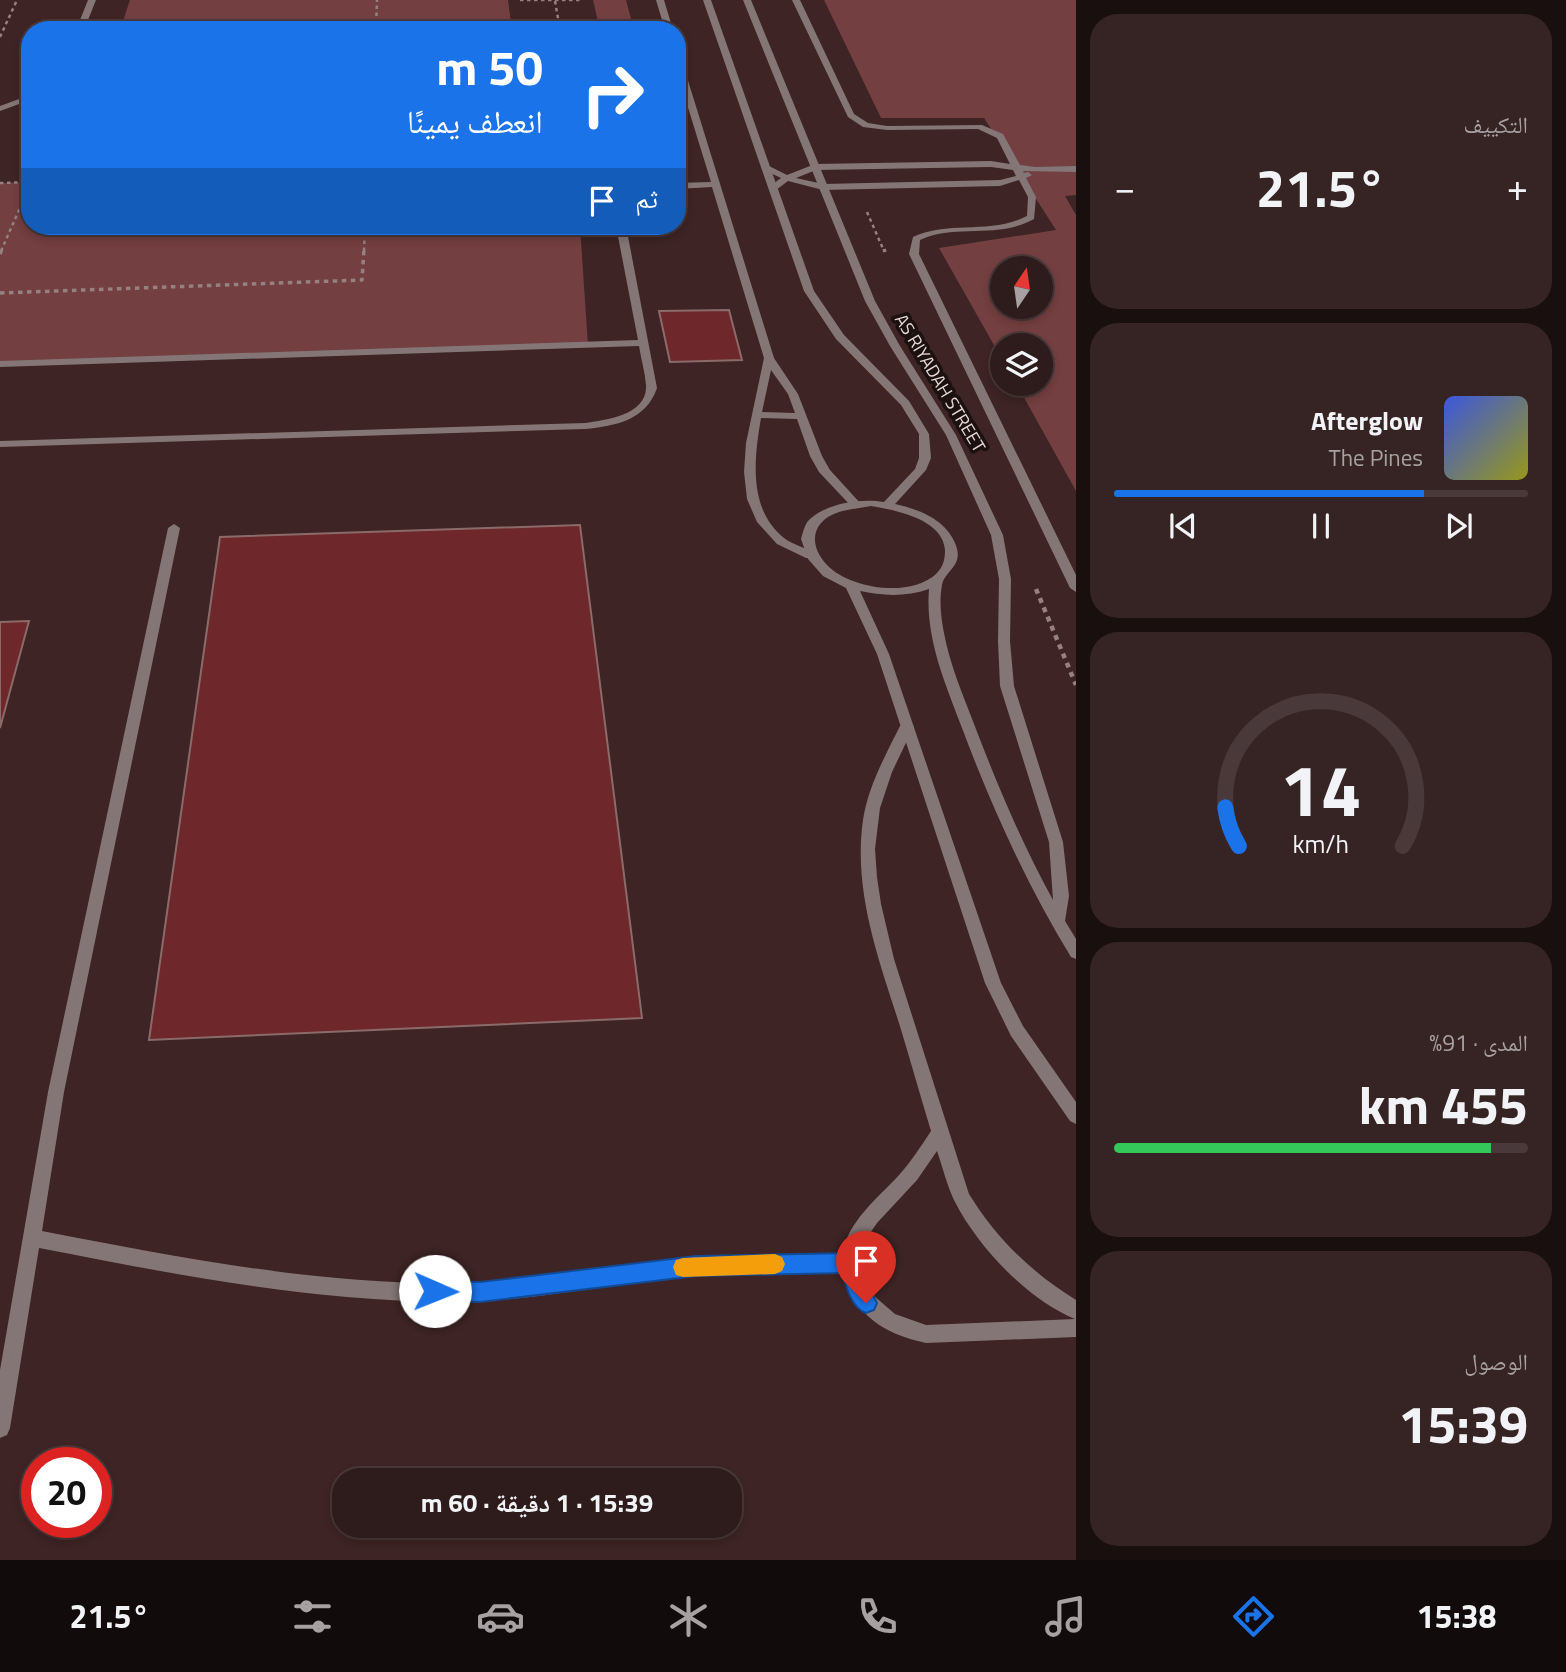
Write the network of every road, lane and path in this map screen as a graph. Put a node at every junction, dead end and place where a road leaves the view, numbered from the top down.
1 (18, 0) edge
2 (92, 0) edge
3 (377, 0) edge
4 (520, 0) edge
5 (582, 0) edge
6 (660, 0) edge
7 (707, 0) edge
8 (747, 0) edge
9 (796, 0) edge
10 (555, 1) edge
11 (84, 21) edge
12 (376, 21) edge
13 (558, 21) edge
14 (666, 21) edge
15 (0, 37) edge
16 (686, 88) edge
17 (21, 101) edge
18 (0, 109) edge
19 (899, 165) junction
20 (1016, 166) junction
21 (815, 167) junction
22 (767, 168) junction
23 (1076, 169) edge
24 (1035, 170) junction
25 (787, 178) junction
26 (1023, 178) junction
27 (0, 183) edge
28 (21, 184) edge
29 (715, 184) junction
30 (909, 184) junction
31 (686, 186) edge
32 (823, 187) junction
33 (774, 188) junction
34 (21, 205) edge
35 (364, 235) edge
36 (623, 235) edge
37 (0, 254) edge
38 (0, 293) edge
39 (643, 344) junction
40 (769, 358) junction
41 (0, 364) edge
42 (757, 415) junction
43 (803, 416) junction
44 (0, 444) edge
45 (855, 504) junction
46 (887, 505) junction
47 (174, 528) dead end
48 (810, 555) junction
49 (936, 581) junction
50 (851, 586) junction
51 (1076, 588) edge
52 (907, 726) junction
53 (1057, 923) junction
54 (1076, 953) edge
55 (1076, 1115) edge
56 (940, 1132) junction
57 (32, 1238) junction
58 (850, 1263) junction
59 (1076, 1310) edge
60 (1076, 1328) edge
61 (0, 1428) edge

1 - 15 path
2 - 11 street
3 - 12 path
4 - 10 path
5 - 10 path
6 - 14 street
7 - 22 street, AS RIYADAH STREET
8 - 21 street, AS RIYADAH STREET
9 - 20 street
10 - 13 path
16 - 29 street
17 - 18 street
19 - 20 street
19 - 21 street
19 - 30 street
20 - 24 street
20 - 26 street
21 - 25 street
21 - 32 street, AS RIYADAH STREET
22 - 25 street
22 - 33 street, AS RIYADAH STREET
23 - 24 street
24 - 26 street
25 - 32 street
25 - 33 street
26 - 30 street
26 - 51 street
27 - 28 path
29 - 31 street
29 - 40 street
30 - 32 street
32 - 53 street, AS RIYADAH STREET
33 - 46 street, AS RIYADAH STREET
34 - 37 path
35 - 38 path
36 - 39 street
39 - 41 street
39 - 44 street
40 - 42 street
40 - 43 street
42 - 43 street
42 - 48 street
43 - 45 street
45 - 46 street
45 - 48 street
46 - 49 street
47 - 57 street
48 - 50 street
49 - 50 street
49 - 53 street
50 - 52 street
52 - 55 street
52 - 56 street
53 - 54 street
56 - 58 street
56 - 59 street
57 - 58 street
57 - 61 street
58 - 60 street

